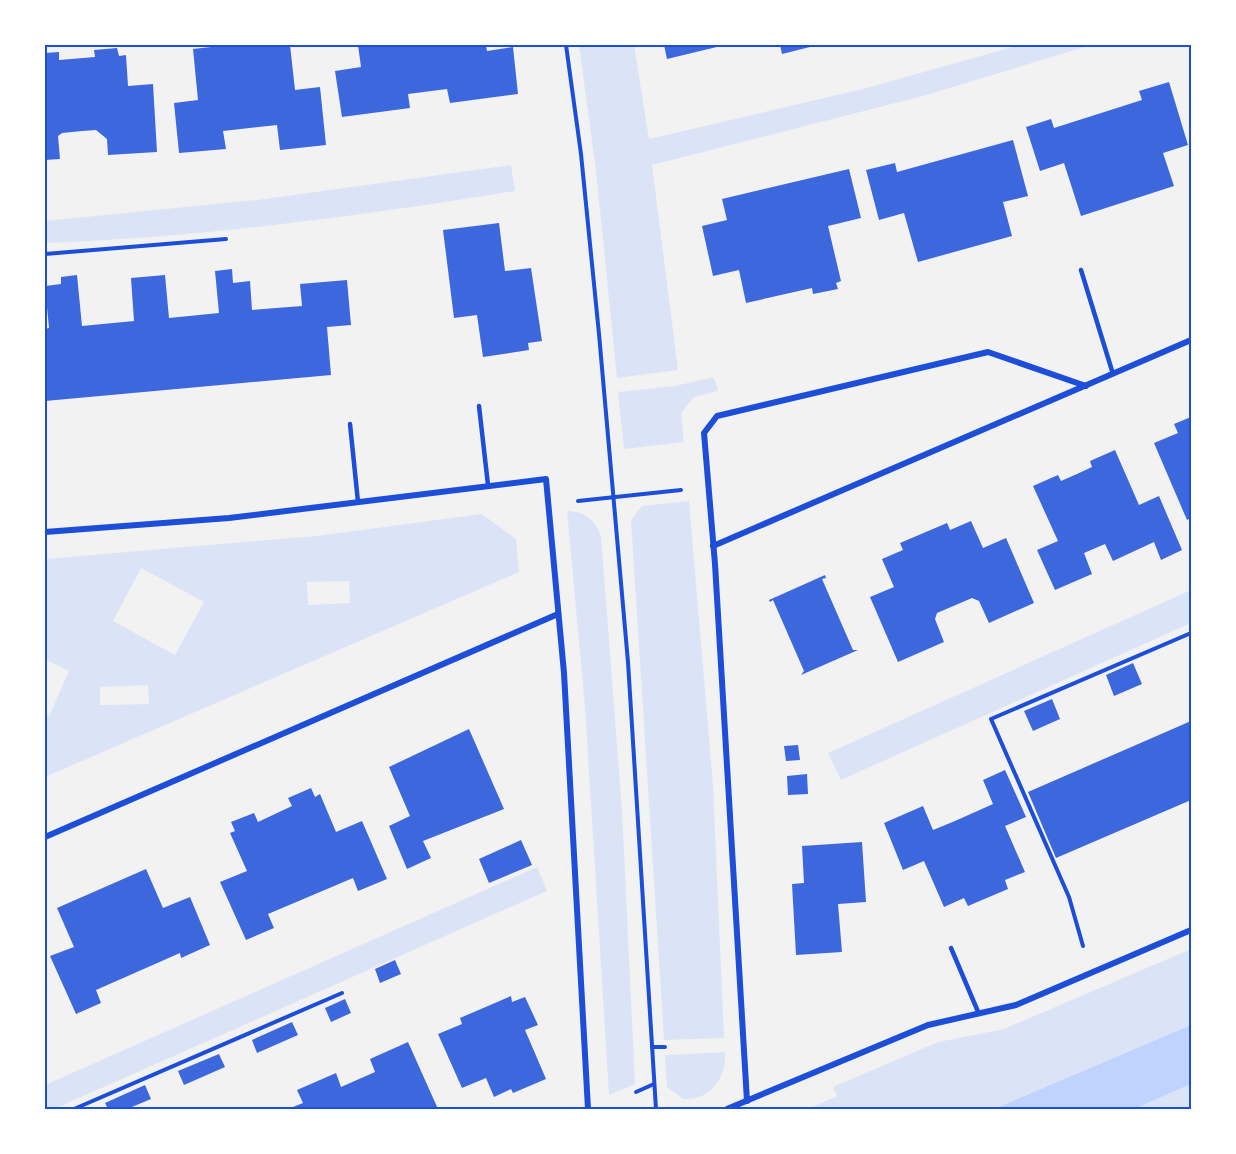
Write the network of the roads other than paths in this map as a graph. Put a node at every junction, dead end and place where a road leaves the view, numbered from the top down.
1 (1081, 270) dead end
2 (1191, 340) edge
3 (1113, 374) junction
4 (1086, 386) junction
5 (479, 406) dead end
6 (350, 424) dead end
7 (488, 485) junction
8 (358, 502) junction
9 (45, 532) edge
10 (713, 546) junction
11 (558, 614) junction
12 (45, 837) edge
13 (1191, 930) edge
14 (951, 948) dead end
15 (979, 1014) junction
16 (747, 1101) junction
17 (588, 1109) edge
18 (728, 1109) edge

1 - 3 lane
2 - 3 street
3 - 4 street
4 - 10 street
4 - 10 street
5 - 7 lane
6 - 8 lane
7 - 8 street
7 - 11 street
8 - 9 street
10 - 16 street
11 - 12 street
11 - 17 street
13 - 15 street
14 - 15 lane
15 - 16 street
16 - 18 street

